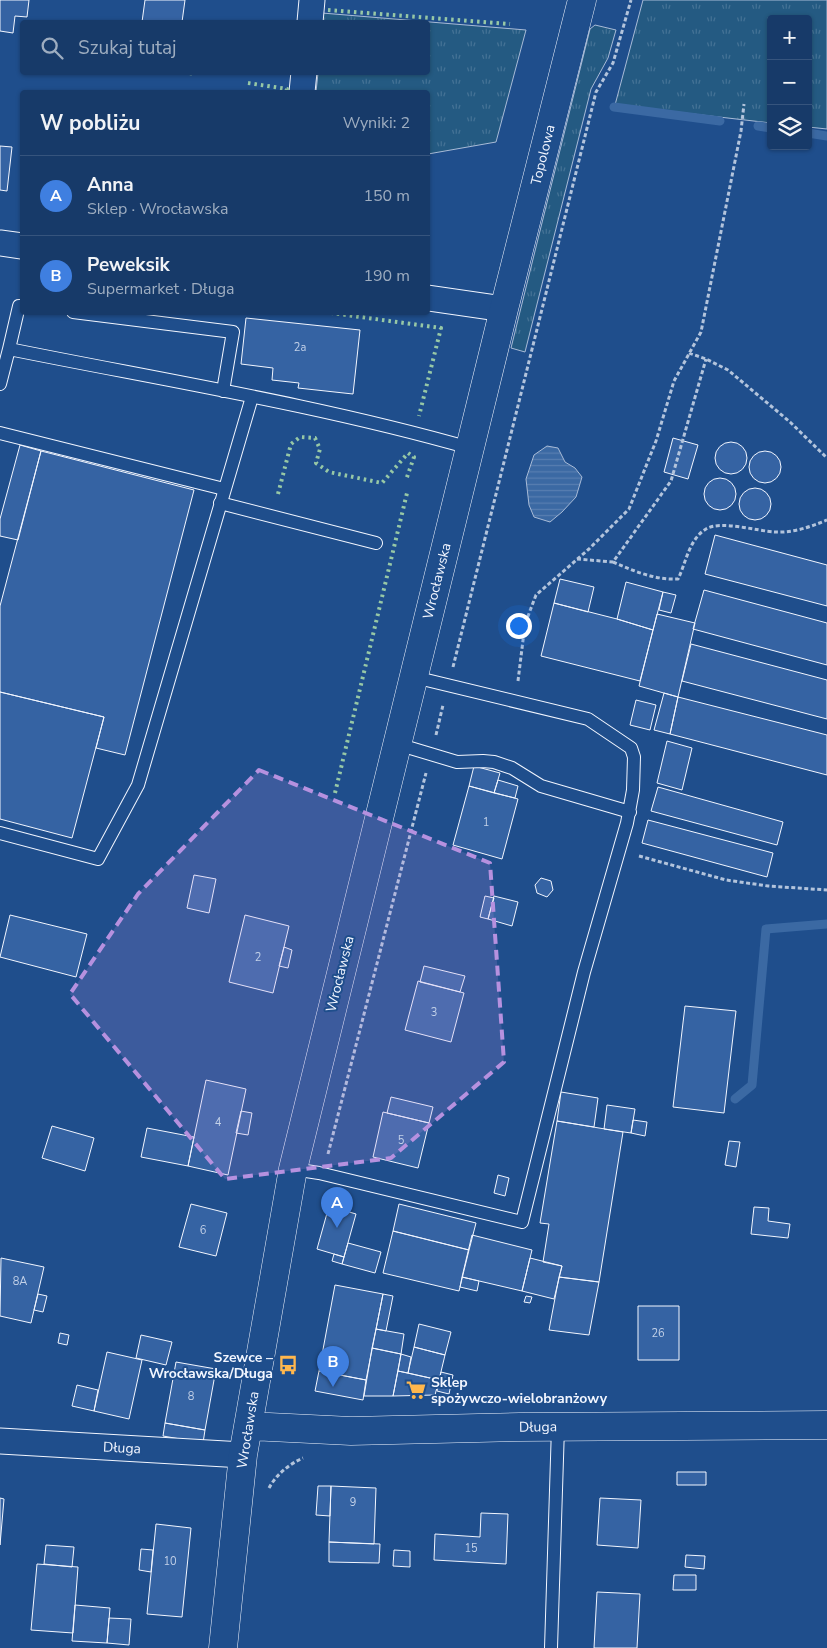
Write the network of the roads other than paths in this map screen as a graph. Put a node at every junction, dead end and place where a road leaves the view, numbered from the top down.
1 (312, 0) edge
2 (582, 0) edge
3 (310, 20) edge
4 (304, 75) edge
5 (302, 90) edge
6 (0, 243) edge
7 (20, 246) edge
8 (430, 298) edge
9 (20, 306) edge
10 (504, 310) junction
11 (97, 315) edge
12 (9, 350) junction
13 (0, 384) edge
14 (223, 392) junction
15 (252, 397) junction
16 (0, 433) edge
17 (470, 448) junction
18 (224, 489) junction
19 (220, 503) junction
20 (376, 543) dead end
21 (414, 677) junction
22 (397, 744) junction
23 (630, 812) junction
24 (0, 833) edge
25 (293, 1169) junction
26 (827, 1425) edge
27 (248, 1426) junction
28 (558, 1427) junction
29 (0, 1441) edge
30 (244, 1455) junction
31 (223, 1648) edge
32 (551, 1648) edge

1 - 3 street
2 - 10 main road, Topolowa
4 - 5 street
6 - 7 street
8 - 10 street
9 - 12 lane
10 - 17 main road, Wrocławska
11 - 14 lane
12 - 13 lane
12 - 14 lane
14 - 15 lane
15 - 17 lane
15 - 18 lane
16 - 18 lane
17 - 21 main road, Wrocławska
18 - 19 lane
19 - 20 lane
19 - 24 lane
21 - 22 main road, Wrocławska
21 - 23 lane
22 - 23 lane
22 - 25 main road, Wrocławska
23 - 25 lane
25 - 27 main road, Wrocławska
26 - 28 main road, Długa
27 - 28 main road, Długa
27 - 30 main road, Wrocławska
28 - 32 lane
29 - 30 street, Długa
30 - 31 main road, Wrocławska

